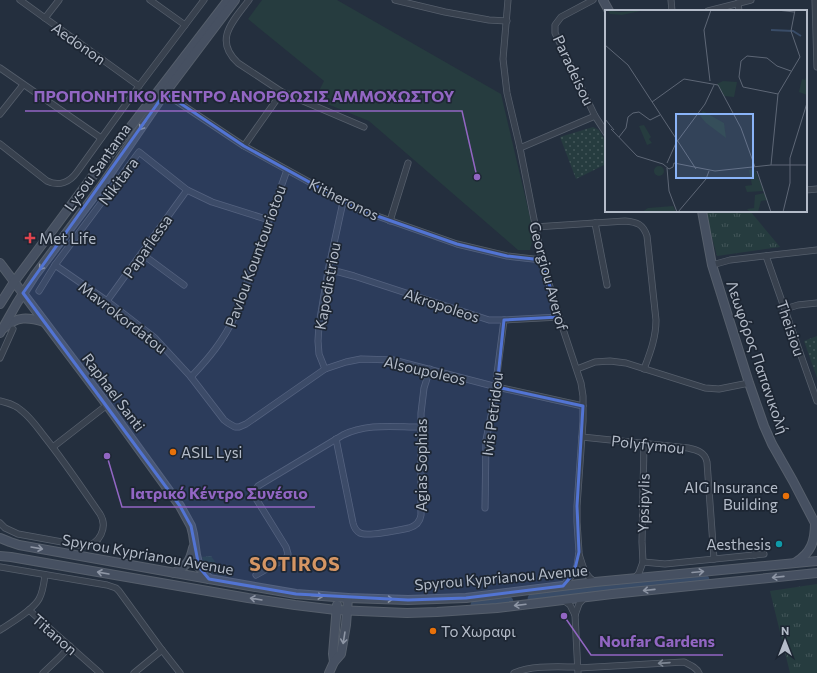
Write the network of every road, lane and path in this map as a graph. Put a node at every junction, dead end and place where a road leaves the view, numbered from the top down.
1 (20, 0) edge
2 (59, 0) edge
3 (150, 0) edge
4 (204, 0) edge
5 (228, 0) edge
6 (235, 0) edge
7 (249, 0) edge
8 (395, 0) edge
9 (508, 0) edge
10 (593, 0) edge
11 (603, 0) edge
12 (671, 0) edge
13 (751, 0) edge
14 (815, 0) edge
15 (738, 3) junction
16 (608, 10) edge
17 (672, 10) edge
18 (712, 10) edge
19 (739, 10) edge
20 (45, 18) junction
21 (507, 21) junction
22 (185, 25) junction
23 (817, 67) edge
24 (0, 68) edge
25 (23, 85) junction
26 (139, 86) junction
27 (162, 91) junction
28 (282, 92) junction
29 (0, 114) edge
30 (595, 116) junction
31 (364, 127) dead end
32 (605, 131) edge
33 (101, 138) junction
34 (0, 144) edge
35 (244, 146) junction
36 (520, 148) junction
37 (408, 163) dead end
38 (287, 170) junction
39 (817, 189) edge
40 (186, 190) junction
41 (807, 190) edge
42 (343, 202) junction
43 (702, 212) edge
44 (269, 220) junction
45 (390, 221) junction
46 (595, 223) junction
47 (535, 227) junction
48 (817, 250) edge
49 (142, 254) junction
50 (766, 256) junction
51 (542, 260) junction
52 (0, 262) edge
53 (55, 265) junction
54 (712, 265) junction
55 (328, 272) junction
56 (14, 282) junction
57 (184, 285) dead end
58 (607, 285) dead end
59 (39, 291) dead end
60 (23, 293) junction
61 (107, 302) junction
62 (817, 303) edge
63 (0, 304) edge
64 (785, 309) junction
65 (559, 317) junction
66 (504, 320) junction
67 (44, 322) junction
68 (13, 329) dead end
69 (0, 332) edge
70 (0, 358) edge
71 (325, 369) junction
72 (577, 369) junction
73 (644, 369) junction
74 (430, 370) junction
75 (191, 377) junction
76 (749, 383) junction
77 (497, 387) junction
78 (0, 401) edge
79 (817, 401) edge
80 (107, 405) junction
81 (583, 406) junction
82 (235, 427) joint
83 (420, 427) junction
84 (582, 437) junction
85 (336, 439) junction
86 (644, 444) junction
87 (53, 447) junction
88 (485, 508) dead end
89 (0, 523) edge
90 (816, 525) edge
91 (0, 538) edge
92 (195, 543) junction
93 (754, 547) dead end
94 (579, 552) junction
95 (764, 554) dead end
96 (755, 555) junction
97 (0, 556) edge
98 (714, 559) junction
99 (817, 561) edge
100 (642, 562) junction
101 (795, 563) junction
102 (0, 567) edge
103 (174, 573) junction
104 (817, 573) edge
105 (45, 575) junction
106 (256, 575) dead end
107 (635, 578) junction
108 (209, 579) junction
109 (596, 582) junction
110 (563, 586) junction
111 (337, 597) junction
112 (585, 597) junction
113 (348, 598) junction
114 (563, 600) junction
115 (29, 610) junction
116 (336, 610) junction
117 (347, 611) junction
118 (575, 616) junction
119 (0, 630) edge
120 (70, 646) junction
121 (162, 650) junction
122 (334, 662) junction
123 (578, 669) edge
124 (43, 673) edge
125 (100, 673) edge
126 (134, 673) edge
127 (180, 673) edge
128 (329, 673) edge
129 (514, 673) edge
130 (699, 673) edge

1 - 20 street, Aedonon
2 - 20 street
3 - 22 street
4 - 22 street
5 - 27 main road, Lysou Santama
6 - 27 main road, Lysou Santama
7 - 28 street
8 - 21 street
9 - 21 street, Georgiou Averof
10 - 30 street, Paradeisou
11 - 16 main road
12 - 17 street
13 - 15 street
14 - 23 street
15 - 18 street
15 - 19 street
20 - 26 street, Aedonon
21 - 36 street, Georgiou Averof
22 - 26 street
24 - 25 street
25 - 29 street
25 - 33 street
26 - 33 street
27 - 35 street, Kitheronos
27 - 56 main road, Lysou Santama
27 -> 60 main road, Lysou Santama
28 - 31 street
28 - 35 street
30 - 32 street, Paradeisou
30 - 36 street
33 - 34 street
35 - 38 street, Kitheronos
36 - 47 street, Georgiou Averof
37 - 45 street
38 - 42 street, Kitheronos
38 - 44 street, Pavlou Kountouriotou
39 - 41 street
40 - 44 street, Nikitara
40 - 49 street, Papaflessa
40 - 53 street, Nikitara
42 - 45 street, Kitheronos
42 - 55 street, Kapodistriou
43 - 54 main road, Λεωφόρος Παπανικολή
44 - 75 street, Pavlou Kountouriotou
45 - 51 street, Kitheronos
46 - 47 street
46 - 58 street
46 - 73 street
47 - 51 street, Georgiou Averof
48 - 50 street
49 - 57 street
49 - 61 street, Papaflessa
50 - 54 street
50 - 64 street, Theisiou
51 - 65 street, Georgiou Averof
52 - 56 main road, Raphael Santi
53 - 59 street, Nikitara
53 - 61 street, Mavrokordatou
54 - 76 main road, Λεωφόρος Παπανικολή
55 - 66 street, Akropoleos
55 - 71 street, Kapodistriou
56 - 60 main road, Raphael Santi
56 - 63 main road, Lysou Santama
60 - 67 main road, Raphael Santi
60 - 69 main road, Lysou Santama
61 - 75 street, Mavrokordatou
62 - 64 street
64 - 79 street, Theisiou
65 - 66 street, Akropoleos
65 - 72 street, Georgiou Averof
66 - 77 street, Ivis Petridou
67 - 69 main road
67 - 80 main road, Raphael Santi
68 - 70 street
71 - 74 street, Alsoupoleos
71 - 82 street, Alsoupoleos
72 - 73 street
72 - 81 street, Georgiou Averof
73 - 76 street
74 - 77 street, Alsoupoleos
74 - 83 street, Agias Sophias
75 - 82 street, Mavrokordatou
76 - 90 main road, Λεωφόρος Παπανικολή
77 - 81 street, Alsoupoleos
77 - 88 street, Ivis Petridou
78 - 87 street
80 - 87 street
80 - 92 main road, Raphael Santi
81 - 84 street, Georgiou Averof
83 - 85 street
83 - 85 street, Agias Sophias
84 - 86 street, Polyfymou
84 - 94 street, Georgiou Averof
85 - 106 street
86 - 98 street, Polyfymou
86 - 100 street, Ypsipylis
87 - 89 street
90 - 101 main road
91 -> 103 main road, Spyrou Kyprianou Avenue
92 - 103 main road
92 - 108 main road, Raphael Santi
93 - 96 street
94 - 109 street, Georgiou Averof
94 - 110 street, Georgiou Averof
95 - 96 street
96 - 98 street
116 -> 97 main road, Spyrou Kyprianou Avenue
98 - 100 street
99 - 101 main road, Spyrou Kyprianou Avenue
100 - 107 street, Ypsipylis
107 -> 101 main road, Spyrou Kyprianou Avenue
102 - 105 street
103 - 108 main road, Spyrou Kyprianou Avenue
104 -> 112 main road, Spyrou Kyprianou Avenue
105 - 115 street
105 - 121 street
107 - 109 main road, Spyrou Kyprianou Avenue
108 -> 111 main road, Spyrou Kyprianou Avenue
109 - 110 main road, Spyrou Kyprianou Avenue
113 -> 110 main road, Spyrou Kyprianou Avenue
111 - 113 main road, Spyrou Kyprianou Avenue
111 - 116 main road
112 - 114 main road, Spyrou Kyprianou Avenue
112 - 118 street
113 - 117 main road
114 -> 117 main road, Spyrou Kyprianou Avenue
114 - 118 street
115 - 119 street
115 - 120 street, Titanon
116 - 117 main road, Spyrou Kyprianou Avenue
116 - 122 main road
117 -> 122 main road
118 - 123 street
120 - 124 street
120 - 125 street, Titanon
121 - 126 street
121 - 127 street
122 - 128 main road
123 - 129 street
130 -> 123 street

